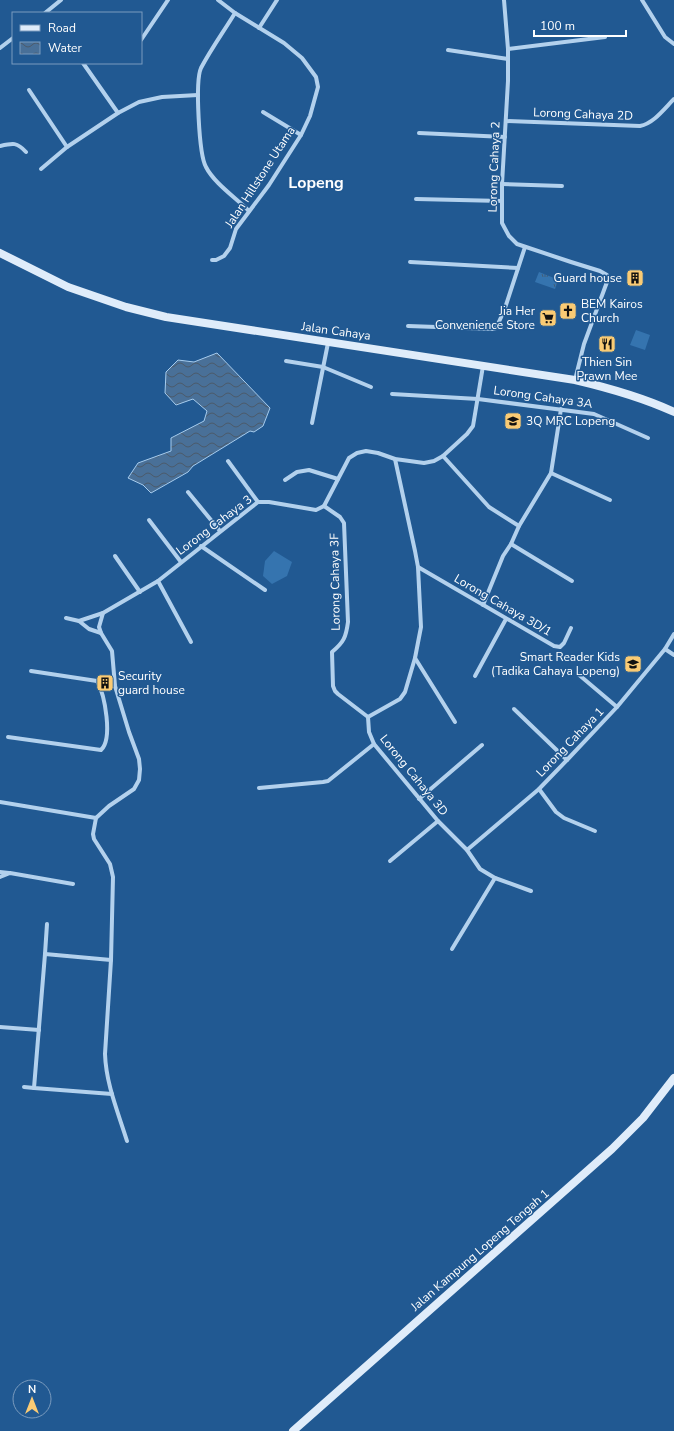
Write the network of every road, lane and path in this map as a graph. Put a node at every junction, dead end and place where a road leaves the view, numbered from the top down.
1 (61, 0) edge
2 (168, 0) edge
3 (218, 0) edge
4 (277, 0) edge
5 (504, 0) edge
6 (642, 0) edge
7 (46, 12) edge
8 (235, 13) junction
9 (259, 28) junction
10 (604, 37) dead end
11 (12, 39) edge
12 (142, 39) edge
13 (674, 44) edge
14 (0, 48) edge
15 (508, 49) junction
16 (448, 50) dead end
17 (508, 59) junction
18 (84, 64) edge
19 (29, 90) dead end
20 (198, 95) junction
21 (674, 99) edge
22 (263, 112) dead end
23 (118, 113) junction
24 (506, 121) junction
25 (419, 133) dead end
26 (301, 135) junction
27 (504, 137) junction
28 (0, 146) edge
29 (67, 147) junction
30 (26, 152) dead end
31 (41, 169) dead end
32 (502, 184) junction
33 (562, 186) dead end
34 (416, 199) dead end
35 (502, 201) junction
36 (249, 211) junction
37 (525, 246) junction
38 (0, 253) edge
39 (212, 260) dead end
40 (410, 262) dead end
41 (518, 268) junction
42 (408, 326) dead end
43 (328, 342) junction
44 (286, 361) dead end
45 (483, 365) junction
46 (323, 367) junction
47 (575, 380) junction
48 (371, 387) dead end
49 (392, 394) dead end
50 (478, 399) junction
51 (561, 409) junction
52 (674, 412) edge
53 (312, 423) dead end
54 (648, 438) dead end
55 (443, 456) junction
56 (395, 458) junction
57 (228, 461) dead end
58 (551, 473) junction
59 (338, 479) junction
60 (285, 480) dead end
61 (188, 492) dead end
62 (610, 500) dead end
63 (258, 502) junction
64 (324, 506) junction
65 (149, 520) dead end
66 (519, 526) junction
67 (220, 531) junction
68 (511, 544) junction
69 (201, 546) junction
70 (115, 556) dead end
71 (181, 562) junction
72 (418, 567) junction
73 (158, 581) junction
74 (572, 581) dead end
75 (265, 590) dead end
76 (140, 592) junction
77 (483, 605) junction
78 (103, 612) junction
79 (66, 618) dead end
80 (506, 619) junction
81 (79, 621) junction
82 (571, 628) dead end
83 (101, 633) junction
84 (674, 634) edge
85 (191, 642) dead end
86 (665, 649) junction
87 (674, 656) edge
88 (415, 658) junction
89 (31, 670) dead end
90 (578, 674) dead end
91 (475, 676) dead end
92 (114, 678) junction
93 (97, 682) junction
94 (115, 686) junction
95 (100, 687) junction
96 (617, 707) junction
97 (514, 709) dead end
98 (368, 717) junction
99 (455, 722) dead end
100 (8, 737) dead end
101 (374, 744) junction
102 (482, 745) dead end
103 (567, 760) junction
104 (259, 788) dead end
105 (539, 789) junction
106 (419, 799) junction
107 (0, 802) edge
108 (96, 818) junction
109 (438, 821) junction
110 (595, 831) dead end
111 (468, 850) junction
112 (390, 860) dead end
113 (0, 872) edge
114 (10, 873) junction
115 (0, 878) edge
116 (495, 878) junction
117 (73, 884) dead end
118 (531, 891) dead end
119 (47, 924) dead end
120 (452, 949) dead end
121 (45, 954) junction
122 (112, 960) junction
123 (0, 1027) edge
124 (39, 1030) junction
125 (674, 1078) edge
126 (24, 1087) dead end
127 (34, 1088) junction
128 (112, 1094) junction
129 (127, 1141) dead end
130 (293, 1431) edge

1 - 7 street
2 - 12 street
3 - 8 street, Jalan Hillstone Utama
4 - 9 street
5 - 15 street, Lorong Cahaya 2
6 - 13 street
8 - 9 street, Jalan Hillstone Utama
8 - 20 street
9 - 26 street, Jalan Hillstone Utama
10 - 15 street
11 - 14 street
15 - 17 street, Lorong Cahaya 2
16 - 17 street
17 - 24 street, Lorong Cahaya 2
18 - 23 street
19 - 29 street
20 - 23 street
20 - 36 street
21 - 24 street, Lorong Cahaya 2D
22 - 26 street
23 - 29 street
24 - 27 street, Lorong Cahaya 2
25 - 27 street
26 - 36 street, Jalan Hillstone Utama
27 - 32 street, Lorong Cahaya 2
28 - 30 street
29 - 31 street
32 - 33 street
32 - 35 street, Lorong Cahaya 2
34 - 35 street
35 - 37 street, Lorong Cahaya 2
36 - 39 street, Jalan Hillstone Utama
37 - 41 street
37 - 47 street, Lorong Cahaya 2
38 - 43 street, Jalan Cahaya
40 - 41 street
41 - 42 street
43 - 45 street, Jalan Cahaya
43 - 46 street
44 - 46 street
45 - 47 street, Jalan Cahaya
45 - 50 street
46 - 48 street
46 - 53 street
47 - 52 street, Jalan Cahaya
49 - 50 street, Lorong Cahaya 3A
50 - 51 street, Lorong Cahaya 3A
50 - 55 street
51 - 54 street, Lorong Cahaya 3A
51 - 58 street
55 - 56 street
55 - 66 street
56 - 59 street
56 - 72 street
57 - 63 street
58 - 62 street
58 - 66 street
59 - 60 street
59 - 64 street
61 - 67 street
63 - 64 street, Lorong Cahaya 3
63 - 67 street, Lorong Cahaya 3
64 - 98 street, Lorong Cahaya 3F
65 - 71 street
66 - 68 street
67 - 69 street, Lorong Cahaya 3
68 - 74 street
68 - 77 street
69 - 71 street, Lorong Cahaya 3
69 - 75 street
70 - 76 street
71 - 73 street, Lorong Cahaya 3
72 - 77 street, Lorong Cahaya 3D/1
72 - 88 street
73 - 76 street, Lorong Cahaya 3
73 - 85 street
76 - 78 street, Lorong Cahaya 3
77 - 80 street, Lorong Cahaya 3D/1
78 - 81 street, Lorong Cahaya 3
78 - 83 street
79 - 81 street
80 - 82 street, Lorong Cahaya 3D/1
80 - 91 street
81 - 83 street
83 - 92 street
84 - 86 street, Lorong Cahaya 1
86 - 87 street
86 - 96 street, Lorong Cahaya 1
88 - 98 street
88 - 99 street
89 - 93 street
90 - 96 street
92 - 93 street
92 - 94 street
93 - 95 street
94 - 95 street
94 - 108 street
95 - 100 street
96 - 103 street, Lorong Cahaya 1
97 - 103 street
98 - 101 street, Lorong Cahaya 3D
101 - 104 street
101 - 106 street, Lorong Cahaya 3D
102 - 106 street
103 - 105 street, Lorong Cahaya 1
105 - 110 street
105 - 111 street, Lorong Cahaya 1
106 - 109 street, Lorong Cahaya 3D
107 - 108 street
108 - 122 street
109 - 111 street, Lorong Cahaya 3D
109 - 112 street
111 - 116 street, Lorong Cahaya 3D
113 - 114 street
114 - 115 street
114 - 117 street
116 - 118 street, Lorong Cahaya 3D
116 - 120 street
119 - 121 street
121 - 122 street
121 - 124 street
122 - 128 street
123 - 124 street
124 - 127 street
125 - 130 street, Jalan Kampung Lopeng Tengah 1
126 - 127 street
127 - 128 street
128 - 129 street

